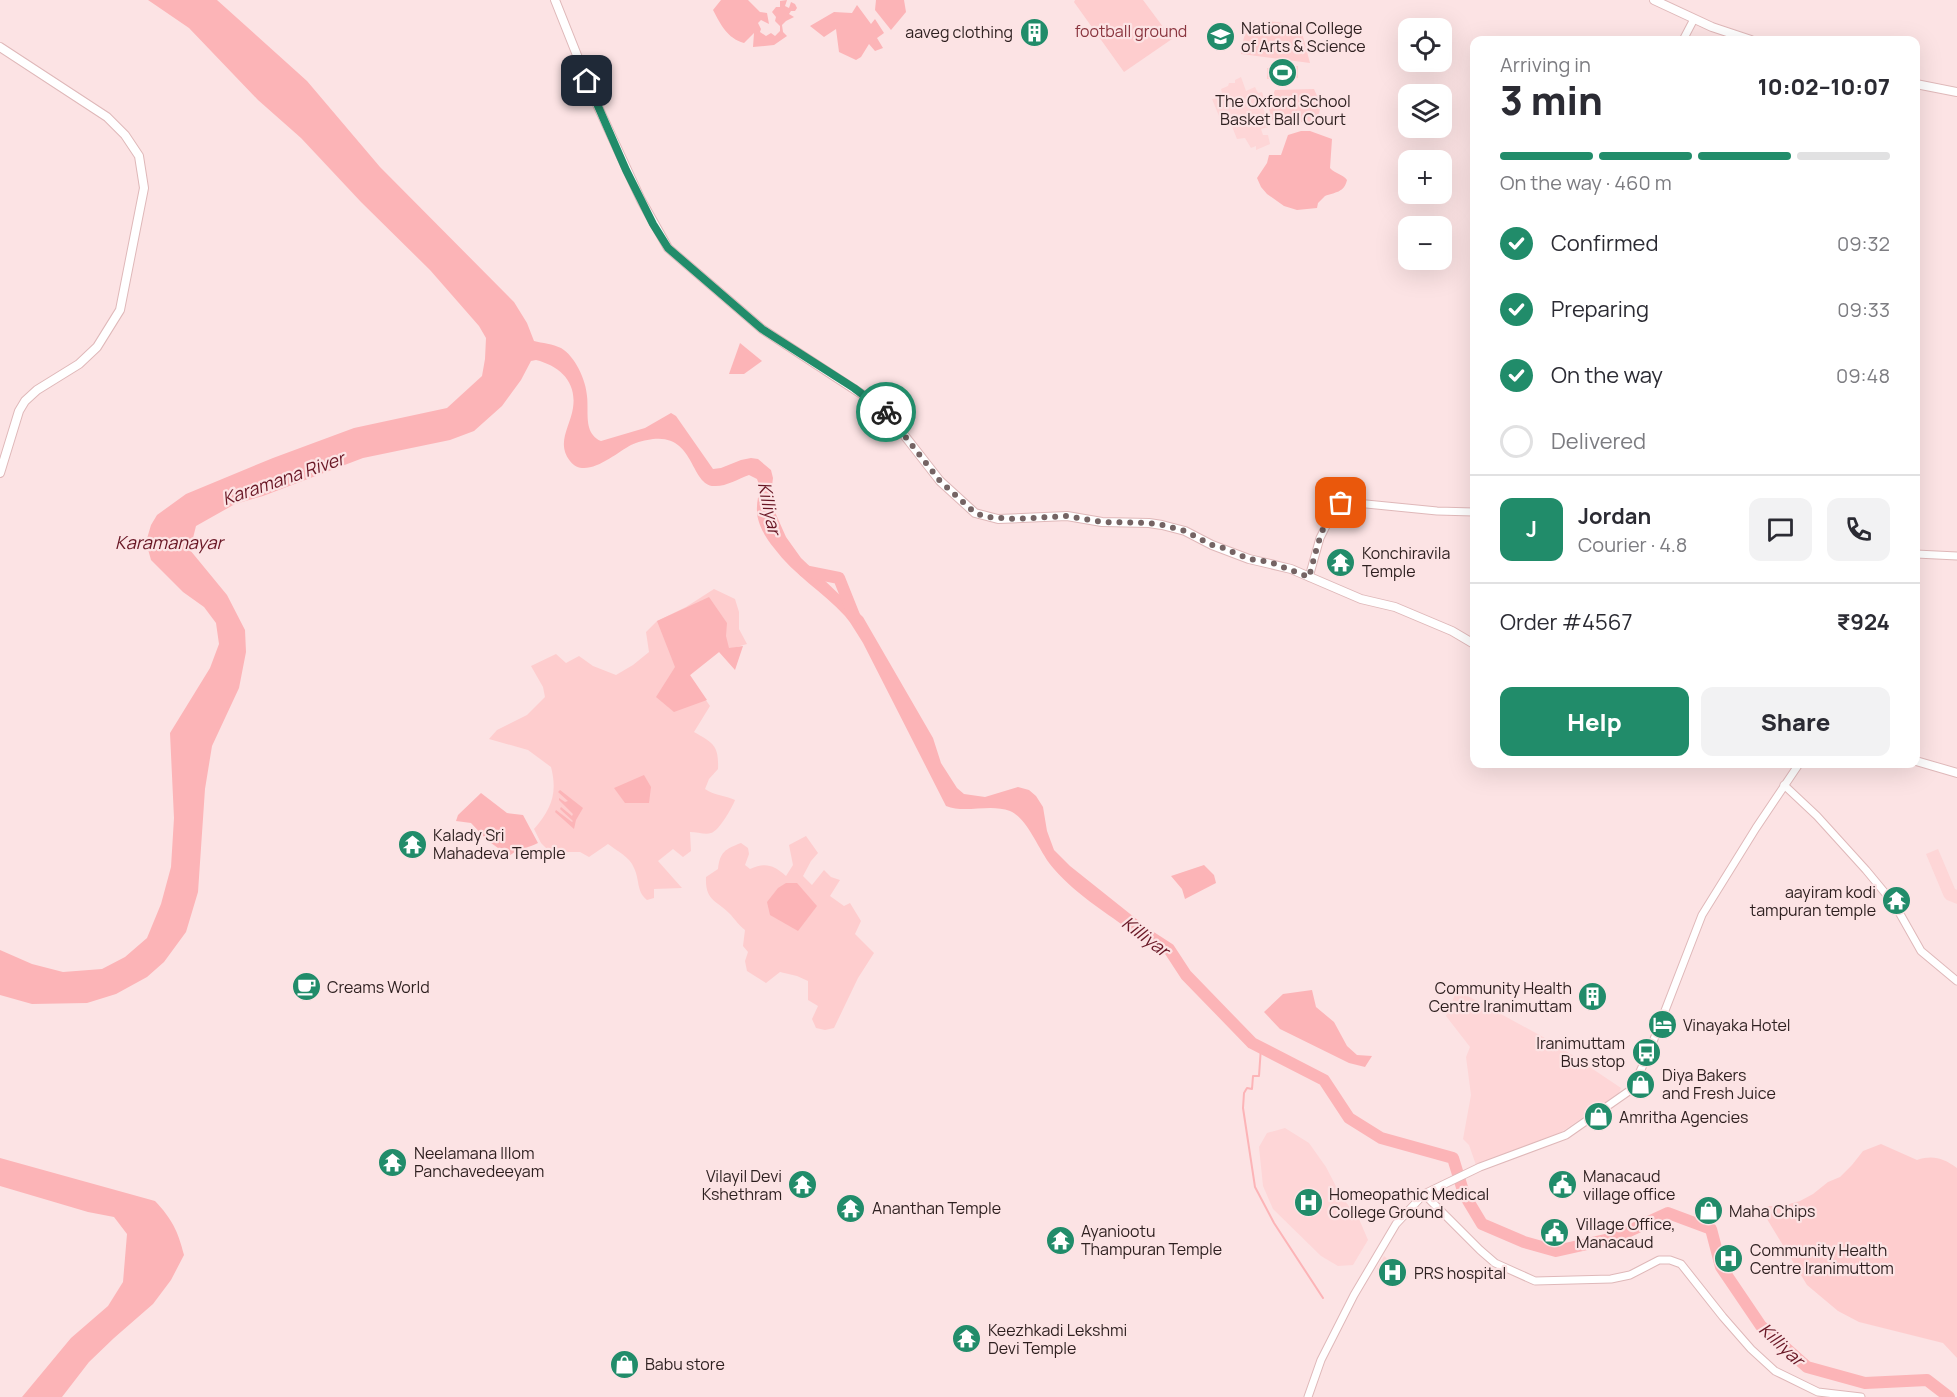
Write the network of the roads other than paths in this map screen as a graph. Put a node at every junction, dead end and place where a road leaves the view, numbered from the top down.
1 (555, 0) edge
2 (1654, 0) edge
3 (1694, 19) junction
4 (1685, 36) edge
5 (1740, 36) edge
6 (0, 47) edge
7 (1920, 85) edge
8 (1957, 92) edge
9 (0, 473) edge
10 (1470, 512) edge
11 (1920, 554) edge
12 (1957, 556) edge
13 (1309, 577) junction
14 (1470, 642) edge
15 (1920, 761) edge
16 (1796, 768) edge
17 (1957, 773) edge
18 (1784, 785) junction
19 (1957, 981) edge
20 (1424, 1194) junction
21 (1308, 1397) edge
22 (1861, 1397) edge

1 - 13 main road
2 - 3 main road
3 - 4 street
3 - 5 main road
6 - 9 main road
7 - 8 main road
10 - 13 street
11 - 12 street
13 - 14 main road
15 - 17 main road
16 - 18 street
18 - 19 street
18 - 20 street
20 - 21 street
20 - 22 street

